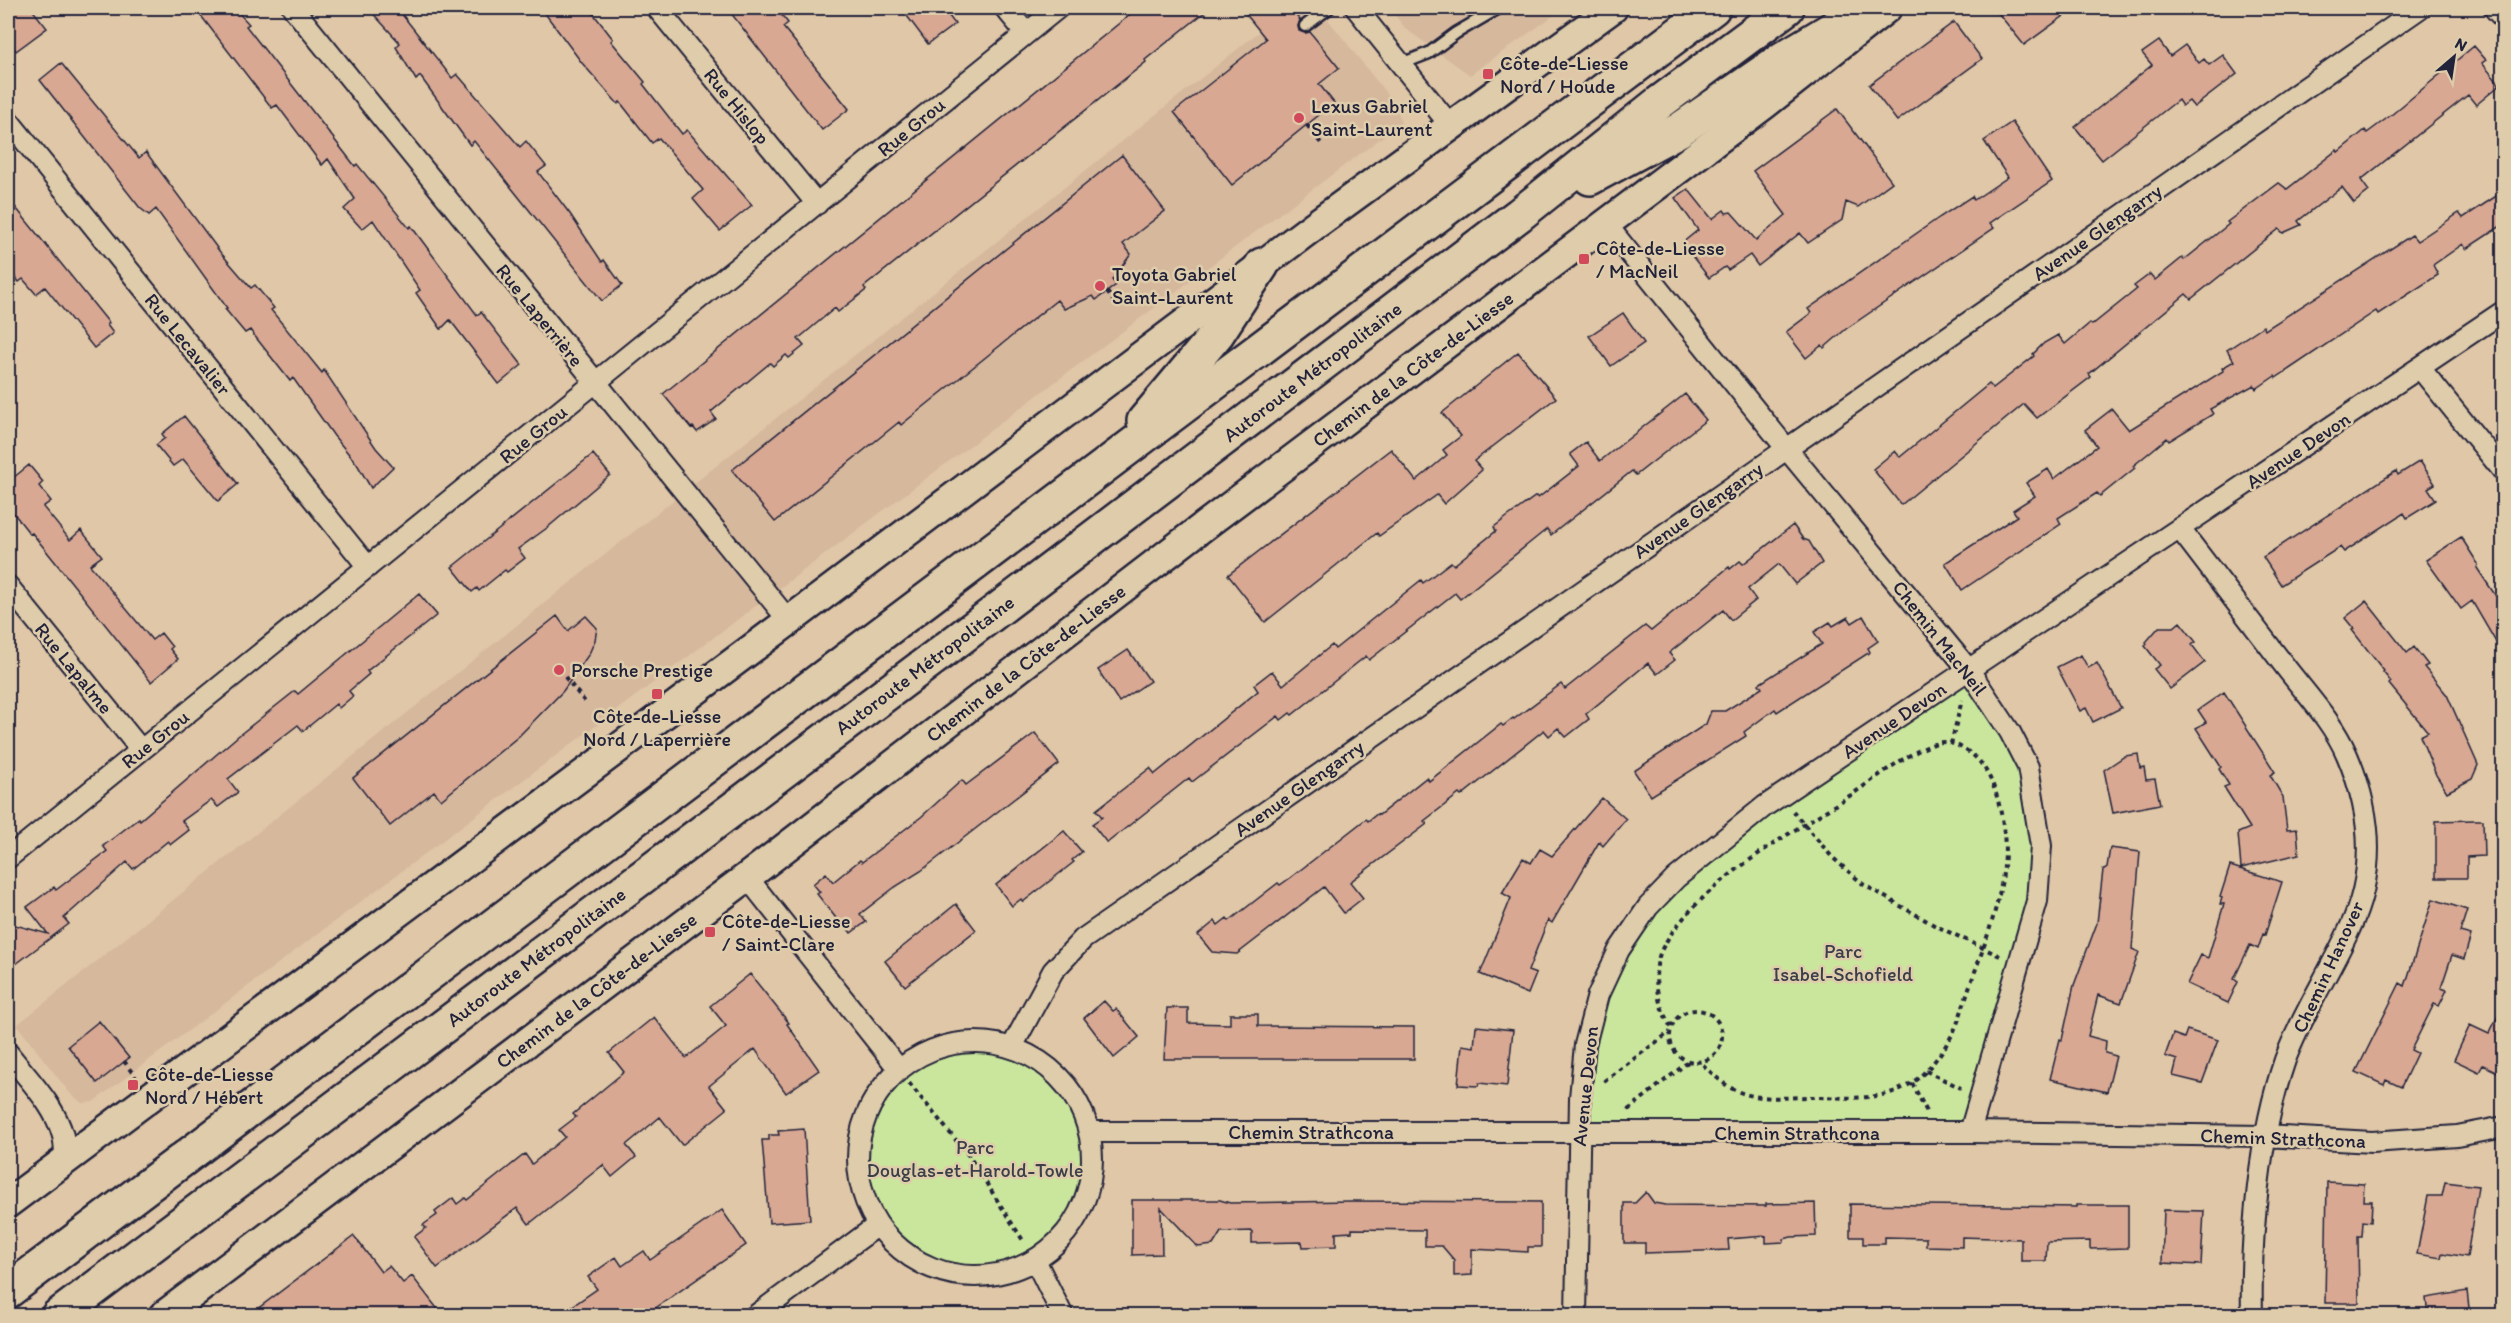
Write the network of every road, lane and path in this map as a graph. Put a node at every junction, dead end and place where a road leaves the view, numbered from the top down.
1 (293, 8) edge
2 (657, 8) edge
3 (1005, 8) edge
4 (1058, 8) edge
5 (1329, 8) edge
6 (1356, 8) edge
7 (1499, 8) edge
8 (1613, 8) edge
9 (1713, 8) edge
10 (1787, 8) edge
11 (1867, 8) edge
12 (1887, 8) edge
13 (2420, 8) edge
14 (2494, 8) edge
15 (2504, 19) edge
16 (1305, 26) dead end
17 (1026, 33) junction
18 (1401, 64) junction
19 (8, 120) edge
20 (1306, 125) dead end
21 (1450, 125) junction
22 (1323, 146) dead end
23 (817, 204) junction
24 (1519, 215) junction
25 (1606, 224) junction
26 (1262, 265) junction
27 (1107, 292) dead end
28 (1114, 302) dead end
29 (2504, 311) edge
30 (2420, 368) junction
31 (595, 384) junction
32 (1786, 448) junction
33 (1106, 466) junction
34 (2504, 472) edge
35 (2180, 529) junction
36 (368, 567) junction
37 (8, 586) edge
38 (789, 621) junction
39 (1969, 670) junction
40 (565, 677) dead end
41 (585, 702) dead end
42 (1951, 744) junction
43 (141, 750) junction
44 (1780, 796) junction
45 (1804, 825) junction
46 (8, 858) edge
47 (747, 876) junction
48 (1983, 948) junction
49 (2019, 963) junction
50 (1671, 1029) junction
51 (1012, 1047) junction
52 (8, 1053) edge
53 (124, 1061) dead end
54 (1689, 1061) junction
55 (1700, 1062) junction
56 (898, 1068) junction
57 (1926, 1071) junction
58 (138, 1081) dead end
59 (1912, 1083) junction
60 (1580, 1098) junction
61 (1980, 1098) junction
62 (2504, 1127) edge
63 (1090, 1132) junction
64 (1937, 1132) junction
65 (1970, 1132) junction
66 (1578, 1133) junction
67 (1599, 1133) junction
68 (2265, 1136) junction
69 (65, 1160) junction
70 (8, 1203) edge
71 (878, 1226) junction
72 (1035, 1260) junction
73 (8, 1291) edge
74 (58, 1316) edge
75 (163, 1316) edge
76 (755, 1316) edge
77 (1063, 1316) edge
78 (1576, 1316) edge
79 (2252, 1316) edge

1 - 31 street, Rue Laperrière
2 - 23 street, Rue Hislop
3 - 17 street
4 - 17 street, Rue Grou
5 - 16 lane
6 - 18 street
7 - 18 lane
8 - 21 main road
9 - 33 highway
10 - 24 highway, Autoroute Métropolitaine
11 - 24 highway
12 - 25 main road, Chemin de la Côte-de-Liesse
13 - 32 street, Avenue Glengarry
14 - 15 street
17 - 23 street, Rue Grou
18 - 21 street
19 - 36 street, Rue Lecavalier
20 - 22 path
21 - 26 main road
23 - 31 street, Rue Grou
24 - 74 highway, Autoroute Métropolitaine
25 - 32 street, Chemin MacNeil
25 - 47 main road, Chemin de la Côte-de-Liesse
26 - 33 highway
26 - 38 main road
27 - 28 path
29 - 30 street, Avenue Devon
30 - 34 street
30 - 35 street, Avenue Devon
31 - 36 street, Rue Grou
31 - 38 street, Rue Laperrière
32 - 39 street, Chemin MacNeil
32 - 51 street, Avenue Glengarry
33 - 73 highway
35 - 39 street, Avenue Devon
35 - 68 street, Chemin Hanover
36 - 43 street, Rue Grou
37 - 43 street, Rue Lapalme
38 - 69 main road
39 - 42 path
39 - 44 street, Avenue Devon
39 - 49 street, Chemin MacNeil
40 - 41 path
42 - 45 path
42 - 48 path
43 - 46 street, Rue Grou
44 - 45 path
44 - 60 street, Avenue Devon
45 - 48 path
45 - 50 path
47 - 56 street
47 - 75 main road, Chemin de la Côte-de-Liesse
48 - 49 path
48 - 57 path
49 - 61 street, Chemin MacNeil
50 - 54 path
50 - 55 path
50 - 60 path
51 - 56 street
51 - 63 street
52 - 69 street
53 - 58 path
54 - 55 path
54 - 67 path
55 - 59 path
56 - 71 street
56 - 72 path
57 - 59 path
57 - 61 path
59 - 64 path
60 - 66 street, Avenue Devon
61 - 65 street, Chemin MacNeil
62 - 68 street, Chemin Strathcona
63 - 66 street, Chemin Strathcona
63 - 72 street
64 - 65 street, Chemin Strathcona
64 - 67 street, Chemin Strathcona
65 - 68 street, Chemin Strathcona
66 - 67 street, Chemin Strathcona
66 - 78 street, Avenue Devon
68 - 79 street, Chemin Hanover
69 - 70 main road
71 - 72 street
71 - 76 street
72 - 77 street

